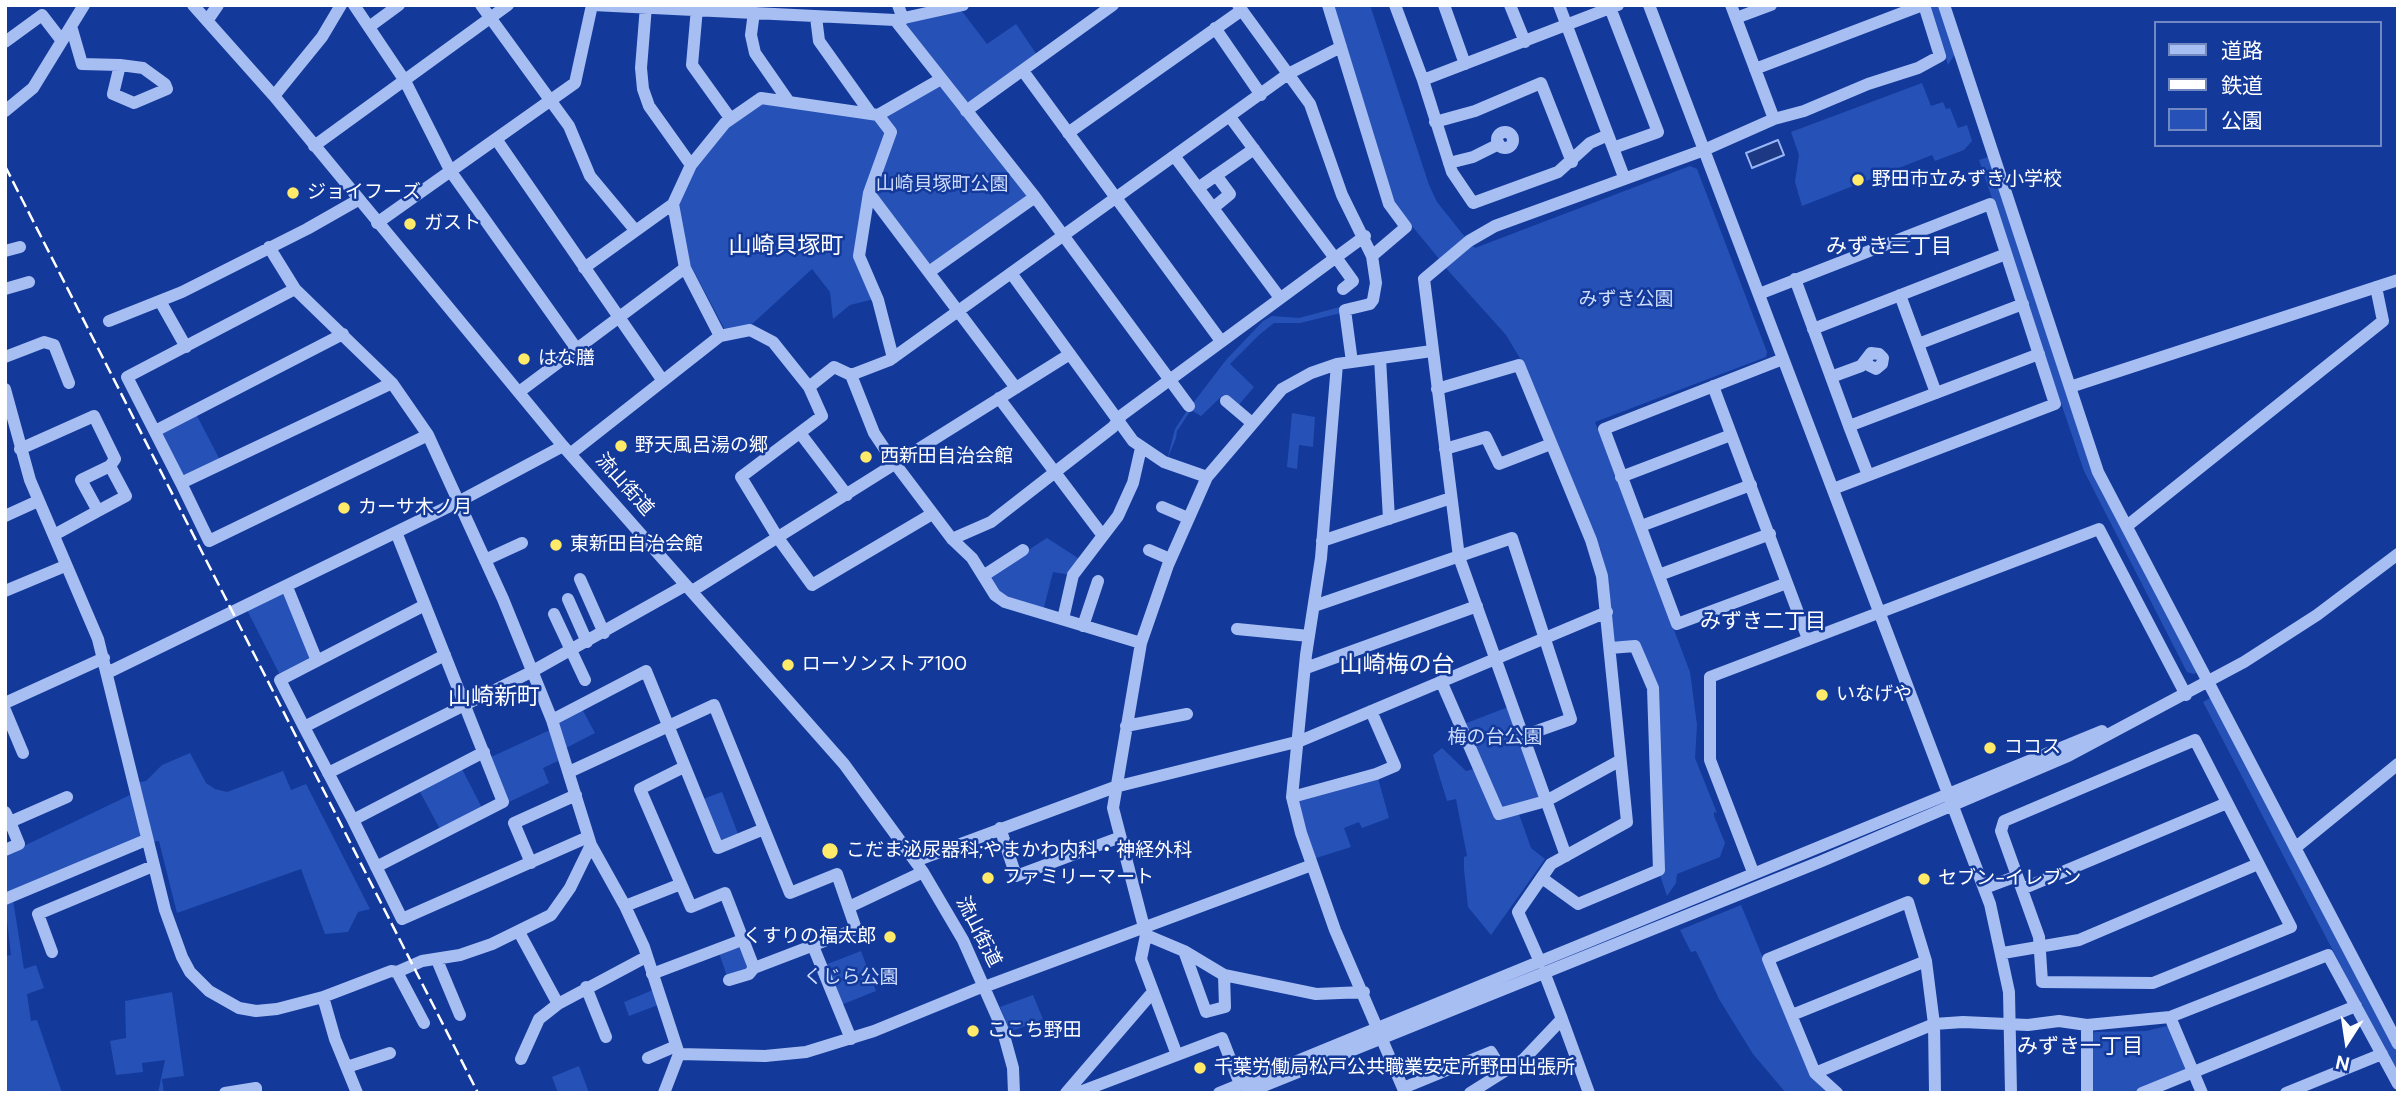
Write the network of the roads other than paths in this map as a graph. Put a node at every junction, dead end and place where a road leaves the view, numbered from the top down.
1 (85, 5) edge
2 (193, 5) edge
3 (218, 5) edge
4 (341, 5) edge
5 (354, 5) edge
6 (399, 5) edge
7 (481, 5) edge
8 (508, 5) edge
9 (592, 5) edge
10 (898, 5) edge
11 (963, 5) edge
12 (1113, 5) edge
13 (1328, 5) edge
14 (1395, 5) edge
15 (1444, 5) edge
16 (1510, 5) edge
17 (1559, 5) edge
18 (1648, 5) edge
19 (1731, 5) edge
20 (1771, 5) edge
21 (1923, 5) edge
22 (1944, 5) edge
23 (646, 6) edge
24 (1612, 6) edge
25 (1240, 7) edge
26 (697, 8) junction
27 (754, 12) junction
28 (816, 17) junction
29 (1736, 18) junction
30 (490, 19) junction
31 (899, 19) junction
32 (207, 21) junction
33 (71, 26) junction
34 (1566, 26) junction
35 (369, 27) junction
36 (1215, 29) junction
37 (62, 41) junction
38 (5, 42) edge
39 (1525, 42) junction
40 (1341, 47) junction
41 (1465, 64) junction
42 (121, 65) dead end
43 (1755, 69) junction
44 (1023, 71) junction
45 (1288, 74) junction
46 (941, 79) junction
47 (1423, 80) junction
48 (405, 81) junction
49 (1261, 94) junction
50 (274, 96) junction
51 (549, 102) junction
52 (789, 102) junction
53 (5, 111) edge
54 (966, 111) junction
55 (874, 115) junction
56 (730, 117) junction
57 (1230, 117) junction
58 (1774, 119) junction
59 (1435, 122) junction
60 (1068, 133) junction
61 (1608, 135) junction
62 (496, 139) junction
63 (1499, 144) dead end
64 (314, 146) junction
65 (1613, 148) junction
66 (1254, 149) junction
67 (1704, 150) junction
68 (1175, 157) junction
69 (1572, 162) junction
70 (1449, 163) junction
71 (691, 165) junction
72 (451, 172) junction
73 (1216, 175) junction
74 (1624, 177) junction
75 (1198, 188) junction
76 (869, 192) junction
77 (1035, 197) junction
78 (1116, 199) junction
79 (358, 200) junction
80 (673, 204) junction
81 (1213, 208) junction
82 (377, 223) junction
83 (635, 230) junction
84 (1064, 235) junction
85 (1365, 236) junction
86 (20, 247) dead end
87 (269, 247) junction
88 (5, 251) edge
89 (2006, 254) junction
90 (1373, 256) junction
91 (1334, 257) junction
92 (584, 268) junction
93 (685, 268) junction
94 (929, 272) junction
95 (1011, 273) junction
96 (1795, 279) junction
97 (2398, 280) edge
98 (29, 282) dead end
99 (2376, 287) junction
100 (5, 289) edge
101 (296, 289) junction
102 (1343, 289) dead end
103 (1759, 294) junction
104 (1900, 295) junction
105 (1280, 298) junction
106 (160, 301) junction
107 (2023, 304) junction
108 (959, 310) junction
109 (619, 316) junction
110 (109, 321) dead end
111 (1813, 329) junction
112 (343, 334) junction
113 (720, 336) junction
114 (1221, 341) junction
115 (1918, 344) junction
116 (186, 347) junction
117 (576, 348) junction
118 (1432, 351) junction
119 (1070, 354) junction
120 (2039, 354) junction
121 (5, 357) edge
122 (893, 358) junction
123 (1380, 358) junction
124 (1783, 359) junction
125 (1352, 362) junction
126 (1864, 363) dead end
127 (1337, 364) junction
128 (851, 375) junction
129 (1831, 377) junction
130 (1169, 379) junction
131 (663, 381) junction
132 (69, 383) dead end
133 (392, 383) junction
134 (1713, 386) junction
135 (808, 387) junction
136 (1016, 387) junction
137 (2070, 387) junction
138 (5, 389) edge
139 (1437, 389) junction
140 (519, 392) junction
141 (1936, 393) junction
142 (999, 398) junction
143 (1226, 401) dead end
144 (1189, 406) dead end
145 (1118, 421) junction
146 (1252, 424) junction
147 (1849, 426) junction
148 (155, 431) junction
149 (800, 433) junction
150 (428, 435) junction
151 (1731, 435) junction
152 (1551, 444) junction
153 (1141, 448) junction
154 (19, 449) junction
155 (1445, 449) junction
156 (567, 450) junction
157 (894, 464) junction
158 (110, 466) junction
159 (1055, 472) junction
160 (1868, 475) junction
161 (1207, 477) junction
162 (1621, 477) junction
163 (181, 483) junction
164 (1751, 485) junction
165 (1833, 489) junction
166 (847, 495) junction
167 (1451, 498) junction
168 (38, 501) junction
169 (458, 502) junction
170 (1162, 507) dead end
171 (98, 511) junction
172 (932, 514) junction
173 (5, 516) edge
174 (1188, 518) junction
175 (1389, 519) junction
176 (1641, 526) junction
177 (2127, 526) junction
178 (396, 532) junction
179 (54, 534) junction
180 (1770, 534) junction
181 (1103, 536) junction
182 (778, 538) junction
183 (952, 539) junction
184 (1322, 541) junction
185 (522, 543) dead end
186 (1023, 550) dead end
187 (1149, 550) dead end
188 (2398, 554) edge
189 (1459, 557) junction
190 (1170, 559) junction
191 (485, 560) junction
192 (65, 566) junction
193 (1659, 575) junction
194 (983, 576) junction
195 (580, 579) dead end
196 (1098, 580) dead end
197 (1787, 583) junction
198 (287, 587) junction
199 (689, 588) junction
200 (5, 591) edge
201 (568, 599) dead end
202 (425, 606) junction
203 (1314, 606) junction
204 (1477, 606) junction
205 (1607, 612) junction
206 (1880, 612) junction
207 (554, 614) dead end
208 (1063, 619) junction
209 (1083, 626) junction
210 (1237, 629) dead end
211 (604, 633) junction
212 (1309, 636) junction
213 (1546, 638) junction
214 (1808, 639) junction
215 (587, 642) junction
216 (1141, 643) junction
217 (1610, 648) junction
218 (570, 651) junction
219 (445, 655) junction
220 (104, 658) junction
221 (1496, 658) junction
222 (317, 661) junction
223 (1306, 668) junction
224 (531, 672) junction
225 (107, 673) junction
226 (585, 680) dead end
227 (1441, 681) junction
228 (2210, 682) junction
229 (2186, 695) junction
230 (5, 703) edge
231 (465, 704) junction
232 (5, 710) edge
233 (1371, 711) junction
234 (1187, 714) dead end
235 (552, 720) junction
236 (667, 725) junction
237 (1126, 726) junction
238 (304, 727) junction
239 (1523, 736) junction
240 (1300, 741) junction
241 (23, 752) dead end
242 (484, 752) junction
243 (1619, 761) junction
244 (2398, 764) edge
245 (684, 767) junction
246 (569, 772) junction
247 (328, 773) junction
248 (1115, 787) junction
249 (1949, 793) junction
250 (576, 795) junction
251 (1292, 796) junction
252 (67, 797) dead end
253 (1546, 801) junction
254 (2227, 803) junction
255 (1954, 806) junction
256 (8, 817) edge
257 (353, 820) junction
258 (1000, 828) junction
259 (764, 829) junction
260 (1118, 838) junction
261 (146, 841) junction
262 (589, 841) junction
263 (2295, 848) junction
264 (5, 850) edge
265 (1566, 856) junction
266 (531, 863) junction
267 (2258, 864) junction
268 (1312, 865) junction
269 (153, 866) junction
270 (376, 867) junction
271 (919, 867) junction
272 (1753, 872) junction
273 (2017, 876) junction
274 (1542, 878) junction
275 (681, 884) junction
276 (1984, 888) junction
277 (2022, 889) junction
278 (5, 899) edge
279 (625, 906) junction
280 (849, 907) junction
281 (1145, 930) junction
282 (519, 932) junction
283 (742, 940) junction
284 (813, 946) junction
285 (2040, 947) junction
286 (1184, 951) junction
287 (52, 953) dead end
288 (2003, 953) junction
289 (646, 957) junction
290 (437, 960) junction
291 (1926, 961) junction
292 (1542, 967) junction
293 (754, 968) junction
294 (397, 972) junction
295 (652, 974) junction
296 (1224, 975) junction
297 (729, 980) dead end
298 (984, 987) junction
299 (586, 988) junction
300 (1364, 992) junction
301 (1152, 993) junction
302 (323, 997) junction
303 (558, 1004) junction
304 (2356, 1006) junction
305 (460, 1015) dead end
306 (1792, 1015) junction
307 (2170, 1017) junction
308 (1562, 1019) junction
309 (424, 1023) dead end
310 (1934, 1024) junction
311 (2087, 1025) junction
312 (1378, 1026) junction
313 (2011, 1026) junction
314 (606, 1037) dead end
315 (851, 1039) junction
316 (1384, 1040) junction
317 (2398, 1044) edge
318 (677, 1050) junction
319 (390, 1053) dead end
320 (2382, 1054) junction
321 (1177, 1055) junction
322 (648, 1058) dead end
323 (520, 1059) dead end
324 (347, 1067) junction
325 (1085, 1072) junction
326 (1503, 1072) junction
327 (2194, 1072) junction
328 (1815, 1073) junction
329 (2398, 1084) edge
330 (1092, 1087) junction
331 (1243, 1088) edge
332 (1404, 1091) edge
333 (1933, 1092) edge
334 (225, 1093) edge
335 (256, 1093) edge
336 (357, 1093) edge
337 (664, 1093) edge
338 (1014, 1093) edge
339 (1066, 1093) edge
340 (1077, 1093) edge
341 (1219, 1093) edge
342 (1470, 1093) edge
343 (1589, 1093) edge
344 (1838, 1093) edge
345 (2011, 1093) edge
346 (2087, 1093) edge
347 (2142, 1093) edge
348 (2202, 1093) edge
349 (2287, 1093) edge

1 - 33 street
2 - 32 street, 流山街道
3 - 32 street
4 - 50 street
5 - 35 street
6 - 35 street
7 - 30 street
8 - 30 street
9 - 23 street
9 - 51 street
10 - 31 street
11 - 31 street
12 - 44 street
13 - 40 street
14 - 47 street
15 - 41 street
16 - 39 street
17 - 34 street
18 - 67 street
19 - 29 street
20 - 29 street
21 - 43 street
21 - 58 street
22 - 137 street
23 - 26 street
23 - 71 street
24 - 34 street
24 - 65 street
25 - 36 street
25 - 45 street
26 - 27 street
26 - 56 street
27 - 28 street
27 - 52 street
28 - 31 street
28 - 55 street
29 - 43 street
30 - 48 street
30 - 51 street
31 - 46 street
32 - 50 street, 流山街道
33 - 37 street
33 - 42 street
34 - 39 street
34 - 61 street
35 - 48 street
36 - 49 street
36 - 60 street
37 - 38 street
37 - 53 street
39 - 41 street
40 - 45 street
40 - 90 street
41 - 47 street
43 - 58 street
44 - 54 street
44 - 60 street
45 - 49 street
45 - 85 street
46 - 54 street
46 - 55 street
47 - 59 street
48 - 64 street
48 - 72 street
49 - 57 street
50 - 64 street, 流山街道
51 - 62 street
51 - 83 street
52 - 55 street
52 - 56 street
54 - 77 street
55 - 76 street
56 - 71 street
57 - 66 street
57 - 68 street
58 - 67 street
59 - 69 street
59 - 70 street
60 - 78 street
61 - 65 street
61 - 69 street
62 - 72 street
62 - 92 street
63 - 70 street
64 - 79 street, 流山街道
65 - 74 street
66 - 73 street
66 - 91 street
67 - 74 street
67 - 103 street
68 - 75 street
68 - 78 street
69 - 70 street
71 - 80 street
72 - 82 street
72 - 117 street
73 - 75 street
73 - 81 street
74 - 118 street
75 - 81 street
76 - 94 street
76 - 122 street
77 - 84 street
77 - 94 street
78 - 84 street
78 - 114 street
79 - 82 street, 流山街道
79 - 87 street
80 - 83 street
80 - 93 street
81 - 105 street
82 - 140 street, 流山街道
83 - 92 street
84 - 95 street
84 - 130 street
85 - 90 street
85 - 91 street
86 - 88 street
87 - 101 street
87 - 106 street
89 - 96 street
89 - 104 street
89 - 107 street
90 - 125 street
91 - 102 street
91 - 105 street
92 - 109 street
93 - 109 street
93 - 113 street
94 - 108 street
95 - 108 street
95 - 119 street
96 - 103 street
96 - 111 street
97 - 99 street
98 - 100 street
99 - 137 street
99 - 177 street
101 - 112 street
101 - 116 street
103 - 124 street
104 - 111 street
104 - 115 street
105 - 114 street
106 - 110 street
106 - 116 street
107 - 115 street
107 - 120 street
108 - 122 street
108 - 136 street
109 - 117 street
109 - 131 street
111 - 129 street
112 - 133 street
112 - 148 street
113 - 131 street
113 - 135 street
114 - 130 street
115 - 141 street
116 - 148 street
117 - 140 street
118 - 123 street
118 - 139 street
119 - 136 street
119 - 145 street
120 - 141 street
120 - 160 street
121 - 132 street
122 - 128 street
123 - 125 street
123 - 175 street
124 - 134 street
124 - 165 street
125 - 127 street
126 - 129 street
127 - 146 street
127 - 184 street
128 - 135 street
128 - 157 street
129 - 147 street
130 - 144 street
130 - 145 street
131 - 156 street
133 - 150 street
133 - 163 street
134 - 151 street
134 - 162 street
135 - 149 street
136 - 142 street
137 - 177 street
138 - 154 street
139 - 152 street
139 - 155 street
140 - 156 street, 流山街道
141 - 147 street
142 - 157 street
142 - 159 street
143 - 146 street
145 - 153 street
145 - 159 street
146 - 161 street
147 - 160 street
148 - 163 street
149 - 166 street
149 - 182 street
150 - 163 street
150 - 169 street
151 - 162 street
151 - 164 street
152 - 155 street
152 - 205 street
153 - 161 street
153 - 181 street
154 - 158 street
154 - 168 street
155 - 167 street
156 - 169 street
156 - 199 street, 流山街道
157 - 166 street
157 - 172 street
158 - 171 street
158 - 171 street
159 - 181 street
159 - 183 street
160 - 165 street
161 - 174 street
162 - 176 street
164 - 176 street
164 - 180 street
165 - 206 street
166 - 182 street
167 - 175 street
167 - 189 street
168 - 173 street
168 - 179 street
169 - 178 street
169 - 191 street
170 - 174 street
171 - 179 street
172 - 182 street
172 - 183 street
174 - 190 street
175 - 184 street
176 - 193 street
177 - 228 street
178 - 198 street
178 - 202 street
179 - 192 street
180 - 193 street
180 - 197 street
181 - 208 street
182 - 199 street
183 - 194 street
184 - 203 street
185 - 191 street
186 - 194 street
187 - 190 street
188 - 228 street
189 - 203 street
189 - 204 street
189 - 213 street
190 - 216 street
191 - 224 street
192 - 200 street
192 - 220 street
193 - 197 street
194 - 208 street
195 - 211 street
196 - 209 street
197 - 214 street
198 - 222 street
198 - 225 street
199 - 211 street
199 - 271 street, 流山街道
201 - 215 street
202 - 219 street
202 - 222 street
203 - 212 street
204 - 221 street
204 - 223 street
205 - 213 street
205 - 217 street
206 - 214 street
206 - 229 street
206 - 249 street
207 - 218 street
208 - 209 street
209 - 216 street
210 - 212 street
211 - 215 street
212 - 223 street
213 - 221 street
213 - 239 street
214 - 272 street
215 - 218 street
216 - 237 street
217 - 243 street
217 - 274 street
218 - 224 street
218 - 226 street
219 - 231 street
219 - 238 street
220 - 225 street
220 - 230 street
221 - 227 street
221 - 239 street
222 - 238 street
223 - 240 street
224 - 231 street
224 - 235 street
225 - 261 street
227 - 233 street
227 - 253 street
228 - 229 street
228 - 263 street
229 - 249 street
229 - 255 street
231 - 242 street
231 - 247 street
232 - 241 street
233 - 240 street
233 - 251 street
234 - 237 street
235 - 236 street
235 - 246 street
236 - 245 street
236 - 246 street
236 - 259 street
237 - 248 street
238 - 247 street
239 - 253 street
240 - 248 street
240 - 251 street
242 - 257 street
242 - 270 street
243 - 253 street
243 - 265 street
244 - 263 street
245 - 259 street
245 - 275 street
246 - 250 street
247 - 257 street
248 - 258 street
248 - 260 street
249 - 255 street
249 - 272 street
250 - 262 street
250 - 266 street
251 - 268 street
252 - 256 street
253 - 265 street
254 - 267 street
254 - 273 street
254 - 277 street
255 - 276 street
255 - 292 street
256 - 264 street
257 - 270 street
258 - 260 street
258 - 271 street
259 - 280 street
260 - 281 street
261 - 269 street
261 - 278 street
262 - 266 street
262 - 279 street
262 - 282 street
263 - 317 street
265 - 274 street
266 - 270 street
267 - 285 street
267 - 285 street
268 - 281 street
268 - 300 street
269 - 287 street
269 - 302 street
271 - 280 street
271 - 298 street, 流山街道
272 - 292 street
273 - 276 street
273 - 277 street
274 - 292 street
275 - 279 street
275 - 283 street
276 - 288 street
277 - 285 street
279 - 289 street
280 - 284 street
281 - 286 street
281 - 298 street
281 - 301 street
282 - 290 street
282 - 303 street
283 - 293 street
283 - 295 street
284 - 293 street
284 - 315 street
285 - 288 street
286 - 296 street
286 - 296 street
288 - 313 street
289 - 295 street
289 - 299 street
290 - 294 street
290 - 305 street
291 - 306 street
291 - 306 street
291 - 310 street
292 - 308 street
292 - 312 street
292 - 316 street
293 - 297 street
294 - 302 street
294 - 309 street
295 - 318 street
296 - 300 street
298 - 315 street
298 - 338 street, 流山街道
299 - 303 street
299 - 314 street
300 - 312 street
301 - 321 street
301 - 325 street
302 - 324 street
303 - 323 street
304 - 307 street
304 - 320 street
304 - 327 street
306 - 328 street
307 - 311 street
307 - 327 street
308 - 326 street
308 - 343 street
310 - 313 street
310 - 328 street
310 - 333 street
311 - 313 street
311 - 346 street
312 - 316 street
312 - 331 street
313 - 345 street
315 - 318 street
316 - 331 street
316 - 332 street
318 - 322 street
318 - 337 street
319 - 324 street
320 - 329 street
320 - 349 street
321 - 330 street
321 - 331 street
324 - 336 street
325 - 330 street
325 - 339 street
326 - 332 street
326 - 342 street
327 - 347 street
327 - 348 street
328 - 344 street
330 - 340 street
331 - 341 street
334 - 335 street

